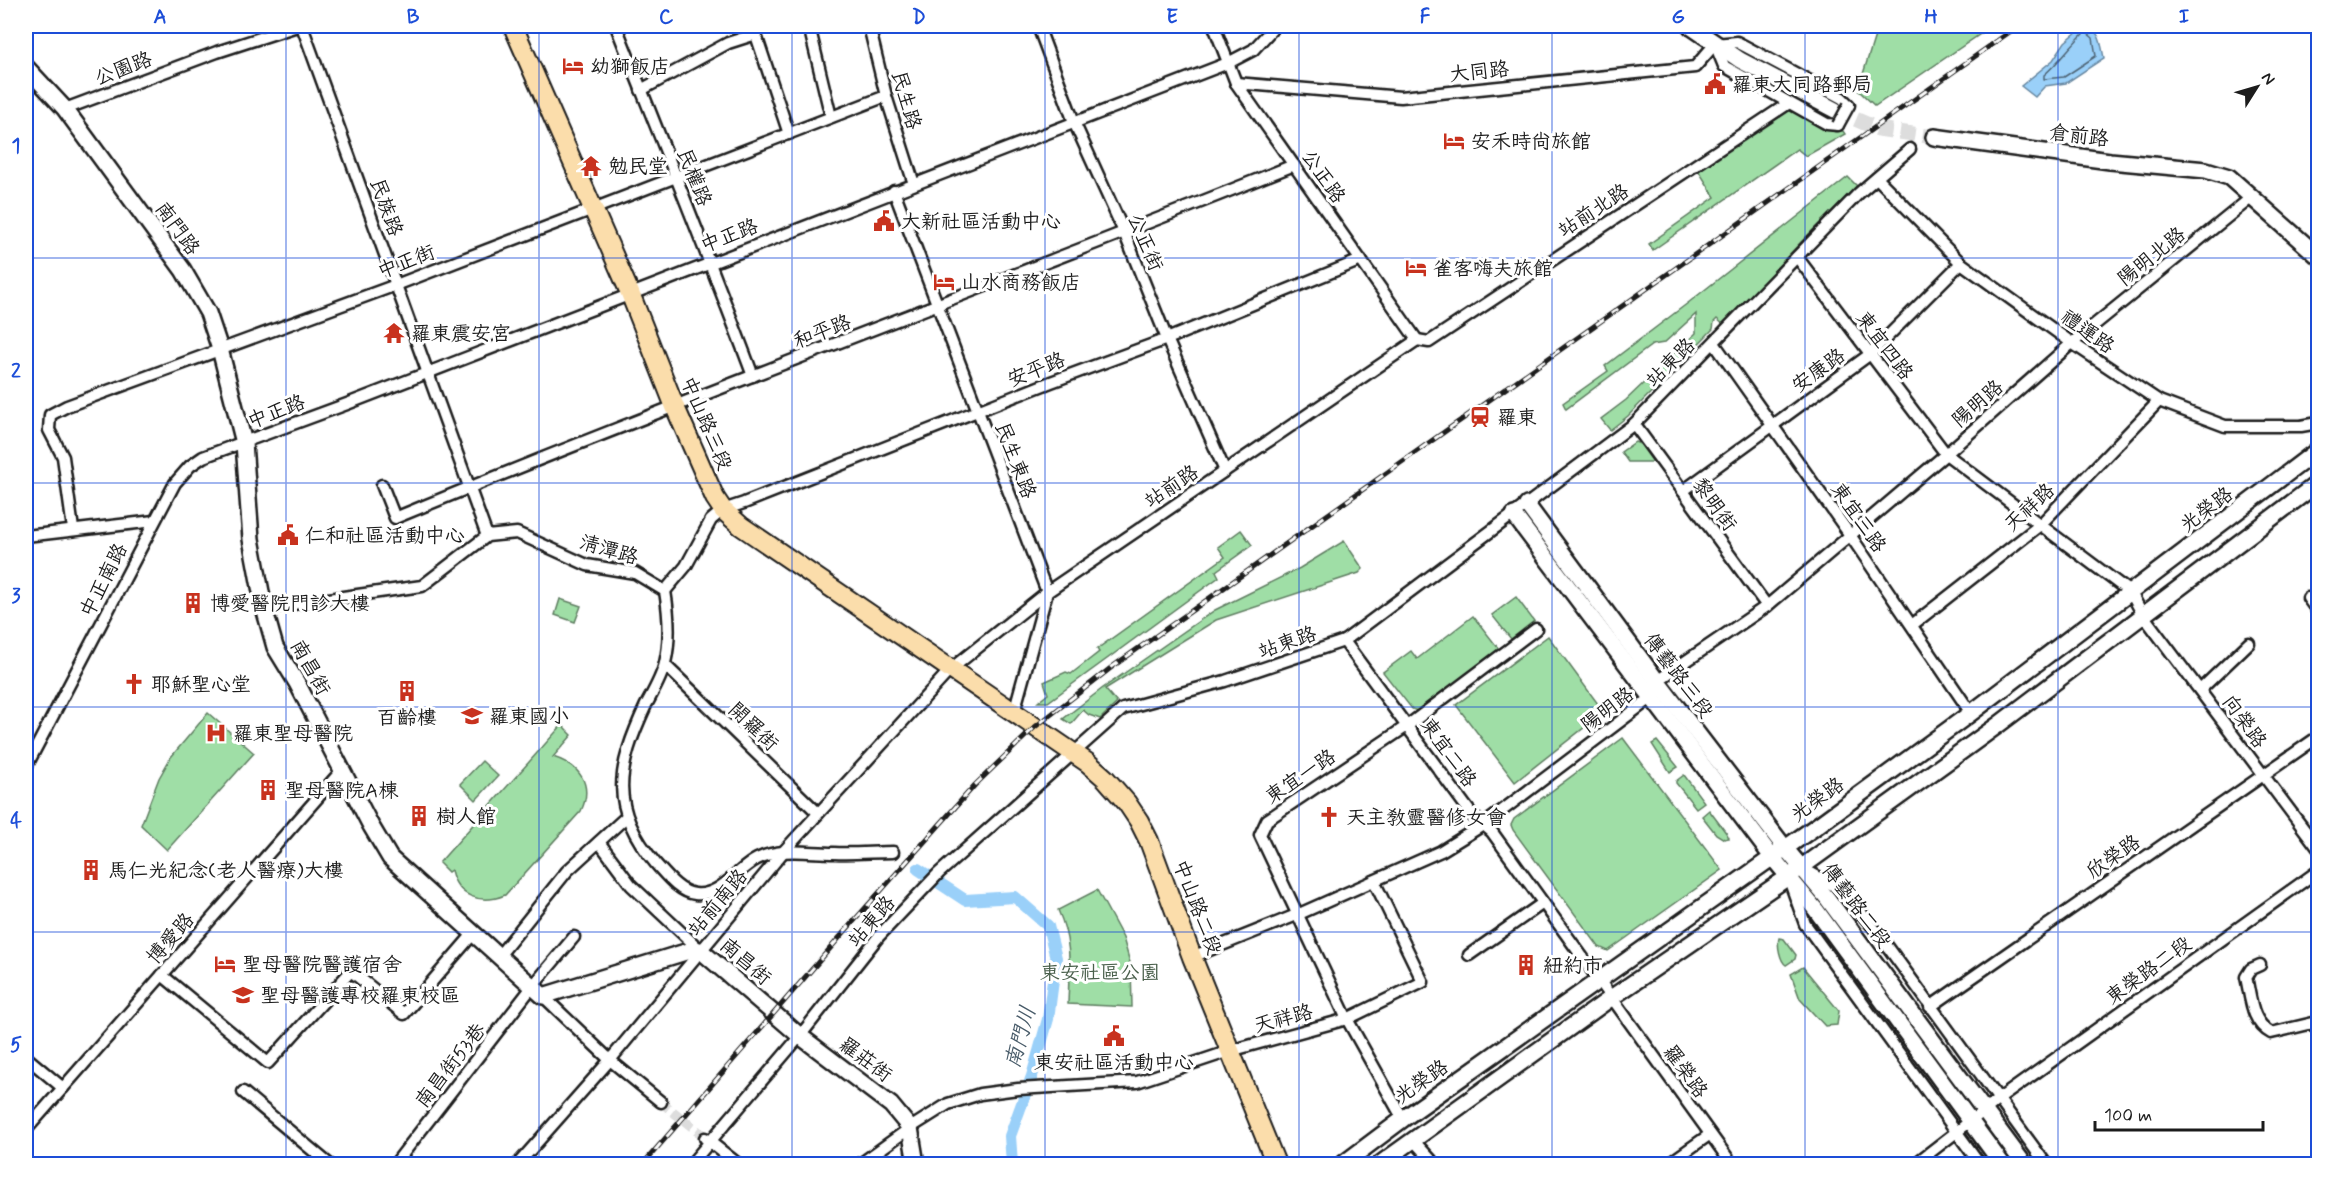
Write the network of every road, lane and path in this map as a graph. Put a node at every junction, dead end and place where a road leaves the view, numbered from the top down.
1 (297, 26) edge
2 (302, 26) edge
3 (513, 26) edge
4 (616, 26) edge
5 (808, 26) edge
6 (869, 26) edge
7 (1038, 26) edge
8 (1214, 26) edge
9 (1275, 26) edge
10 (1690, 26) edge
11 (754, 30) edge
12 (1715, 44) junction
13 (1228, 63) junction
14 (26, 66) edge
15 (1236, 83) junction
16 (641, 90) junction
17 (886, 96) junction
18 (1789, 103) junction
19 (65, 109) junction
20 (1841, 113) joint
21 (831, 117) junction
22 (1074, 122) junction
23 (789, 134) junction
24 (1934, 137) tunnel mouth
25 (1910, 149) dead end
26 (1294, 165) junction
27 (675, 177) junction
28 (1877, 178) junction
29 (914, 184) junction
30 (894, 191) junction
31 (2252, 197) junction
32 (592, 209) junction
33 (1124, 232) junction
34 (2319, 256) edge
35 (1797, 257) junction
36 (1362, 260) junction
37 (711, 262) junction
38 (1961, 263) junction
39 (396, 285) junction
40 (630, 293) junction
41 (937, 305) junction
42 (1167, 339) junction
43 (1417, 340) junction
44 (2072, 343) junction
45 (1714, 344) junction
46 (220, 349) junction
47 (1869, 355) junction
48 (429, 372) junction
49 (753, 376) junction
50 (2158, 401) junction
51 (675, 407) junction
52 (978, 411) junction
53 (2319, 423) edge
54 (1634, 424) junction
55 (1772, 424) junction
56 (244, 443) junction
57 (1946, 454) junction
58 (2313, 454) edge
59 (1225, 471) junction
60 (2319, 483) edge
61 (382, 486) dead end
62 (468, 488) junction
63 (1683, 491) junction
64 (1527, 505) junction
65 (723, 510) junction
66 (1514, 515) junction
67 (154, 521) junction
68 (2040, 525) junction
69 (73, 529) junction
70 (1850, 535) junction
71 (26, 536) edge
72 (487, 536) junction
73 (665, 591) junction
74 (1047, 592) junction
75 (2131, 593) junction
76 (2308, 598) dead end
77 (1767, 606) junction
78 (264, 608) junction
79 (2319, 612) edge
80 (2144, 615) junction
81 (1912, 625) junction
82 (1536, 629) dead end
83 (1344, 641) junction
84 (2249, 644) dead end
85 (665, 664) junction
86 (951, 669) junction
87 (1657, 681) junction
88 (2200, 690) junction
89 (1651, 698) junction
90 (1014, 712) junction
91 (1971, 713) junction
92 (1407, 726) junction
93 (2319, 736) edge
94 (1072, 752) junction
95 (26, 767) edge
96 (342, 770) junction
97 (2263, 775) junction
98 (818, 813) junction
99 (626, 817) junction
100 (1484, 825) junction
101 (599, 842) junction
102 (1785, 848) junction
103 (2319, 848) edge
104 (784, 851) junction
105 (893, 852) dead end
106 (1772, 857) junction
107 (1802, 867) junction
108 (2319, 871) edge
109 (1788, 877) junction
110 (1374, 881) junction
111 (1543, 903) junction
112 (1299, 914) junction
113 (473, 934) junction
114 (574, 937) dead end
115 (700, 950) junction
116 (1469, 955) dead end
117 (498, 957) junction
118 (1192, 957) junction
119 (2260, 965) dead end
120 (162, 975) junction
121 (1599, 981) junction
122 (538, 991) junction
123 (1611, 998) junction
124 (763, 1004) joint
125 (1930, 1007) junction
126 (1347, 1019) junction
127 (2316, 1027) edge
128 (800, 1036) junction
129 (1230, 1051) junction
130 (26, 1057) edge
131 (609, 1060) junction
132 (63, 1088) junction
133 (243, 1092) dead end
134 (1999, 1099) junction
135 (661, 1102) tunnel mouth
136 (1984, 1110) junction
137 (1403, 1119) junction
138 (1972, 1121) junction
139 (910, 1128) junction
140 (26, 1130) edge
141 (1957, 1132) junction
142 (1709, 1135) junction
143 (707, 1139) junction
144 (1414, 1141) junction
145 (329, 1164) edge
146 (395, 1164) edge
147 (518, 1164) edge
148 (691, 1164) edge
149 (738, 1164) edge
150 (860, 1164) edge
151 (916, 1164) edge
152 (1276, 1164) edge
153 (1343, 1164) edge
154 (1380, 1164) edge
155 (1435, 1164) edge
156 (1668, 1164) edge
157 (1731, 1164) edge
158 (1916, 1164) edge
159 (1980, 1164) edge
160 (2002, 1164) edge
161 (2024, 1164) edge
162 (2046, 1164) edge

1 - 19 street, 公園路
2 - 39 street, 民族路
3 - 32 main road, 中山路三段
4 - 16 street, 民權路
5 - 21 street
6 - 17 street, 民生路
7 - 22 street, 公正街
8 - 13 street, 公正路
9 - 13 street, 中正路
10 - 12 street
11 - 16 street
11 - 23 street
12 - 15 street, 大同路
12 - 18 street
12 - 20 street
13 - 15 street, 公正路
13 - 22 street, 中正路
14 - 19 street, 南門路
15 - 26 street, 公正路
16 - 27 street, 民權路
17 - 21 street, 中正街
17 - 29 street, 民生路
18 - 20 street
18 - 43 street, 站前北路
19 - 46 street, 南門路
21 - 23 street, 中正街
22 - 29 street, 中正路
22 - 33 street, 公正街
23 - 27 street, 中正街
24 - 31 street, 倉前路
25 - 28 street, 站東路
26 - 33 street, 和平路
26 - 36 street, 公正路
27 - 32 street, 中正街
27 - 37 street, 民權路
28 - 35 street, 站東路
28 - 38 street, 禮運路
29 - 30 street, 中正路
30 - 37 street, 中正路
30 - 41 street, 民生東路
31 - 34 street
31 - 44 street, 陽明北路
32 - 39 street, 中正街
32 - 40 main road, 中山路三段
33 - 41 street, 和平路
33 - 42 street, 公正街
35 - 45 street, 站東路
35 - 47 street, 東宜四路
36 - 42 street, 安平路
36 - 43 street, 公正路
37 - 40 street, 中正路
37 - 49 street, 民權路
38 - 44 street, 禮運路
38 - 47 street, 安康路
39 - 46 street, 中正街
39 - 48 street, 民族路
40 - 48 street, 中正路
40 - 51 main road, 中山路三段
41 - 49 street, 和平路
41 - 52 street, 民生東路
42 - 52 street, 安平路
42 - 59 street, 公正街
43 - 59 street, 站前路
44 - 50 street, 禮運路
44 - 57 street, 陽明路
45 - 54 street, 站東路
45 - 55 street, 東宜三路
46 - 56 street, 南門路
46 - 69 street, 中正街
47 - 55 street, 安康路
47 - 57 street, 東宜四路
48 - 56 street, 中正路
48 - 62 street, 民族路
49 - 51 street, 和平路
50 - 53 street, 禮運路
50 - 68 street, 天祥路
51 - 62 street, 和平路
51 - 65 main road, 中山路三段
52 - 65 street, 安平路
52 - 74 street, 民生東路
54 - 63 street, 黎明街
54 - 64 street, 站東路
55 - 63 street, 安康路
55 - 70 street, 東宜三路
56 - 67 street, 中正南路
56 - 78 street, 南昌街
57 - 68 street, 東宜四路
57 - 70 street, 陽明路
58 - 75 street, 光榮路
59 - 74 street, 站前路
60 - 80 street
61 - 62 street, 和平路
62 - 72 street, 民族路
63 - 77 street, 黎明街
64 - 66 street, 站東路
64 - 87 street, 傳藝路三段
65 - 73 street
65 - 86 main road, 中山路三段
66 - 83 street, 站東路
66 - 89 street, 傳藝路三段
67 - 69 street
67 - 95 street, 中正南路
68 - 75 street, 東宜四路
68 - 81 street, 天祥路
69 - 71 street
70 - 77 street, 陽明路
70 - 81 street, 東宜三路
72 - 73 street, 清潭路
72 - 78 street
73 - 85 street
74 - 86 street, 站前路
74 - 90 street
75 - 80 street, 向榮路
75 - 91 street, 光榮路
76 - 79 street
77 - 87 street, 陽明路
78 - 96 street, 南昌街
80 - 88 street, 向榮路
80 - 107 street
81 - 91 street, 東宜三路
82 - 92 street, 東宜一路
83 - 92 street, 東宜二路
83 - 94 street, 站東路
84 - 88 street
85 - 98 street, 開羅街
85 - 99 street
86 - 90 main road, 中山路三段
86 - 98 street, 站前南路
87 - 89 street, 陽明路
87 - 102 street, 傳藝路三段
88 - 97 street, 向榮路
89 - 100 street, 陽明路
89 - 106 street, 傳藝路三段
90 - 94 main road, 中山路二段
91 - 102 street, 光榮路
92 - 100 street, 東宜二路
92 - 112 street, 東宜一路
93 - 97 street, 欣榮路
94 - 118 main road, 中山路二段
94 - 128 street, 站東路
96 - 113 street, 南昌街
96 - 120 street, 博愛路
97 - 103 street, 向榮路
97 - 125 street, 欣榮路
98 - 104 street, 站前南路
99 - 101 street
99 - 104 street
100 - 110 street, 陽明路
100 - 111 street, 東宜二路
101 - 115 street, 南昌街
101 - 117 street
102 - 106 street, 光榮路
102 - 107 street, 傳藝路三段
104 - 105 street
104 - 115 street, 站前南路
106 - 109 street, 傳藝路三段
106 - 121 street, 光榮路
107 - 109 street
107 - 125 street, 傳藝路二段
107 - 136 street, 傳藝路二段
108 - 134 street, 東榮路二段
109 - 123 street
109 - 138 street, 傳藝路二段
109 - 141 street, 傳藝路二段
110 - 112 street, 陽明路
110 - 126 street, 天祥路
111 - 116 street
111 - 121 street, 東宜二路
112 - 118 street, 陽明路
112 - 126 street, 東宜一路
113 - 117 street, 南昌街
113 - 120 street
114 - 122 street, 南昌街53巷
115 - 122 street, 南昌街
115 - 124 street, 南昌街
115 - 131 street, 站前南路
117 - 122 street, 南昌街
118 - 129 main road, 中山路二段
119 - 127 street
120 - 132 street, 博愛路
121 - 123 street, 東宜二路
121 - 137 street, 光榮路
122 - 131 street
122 - 146 street, 南昌街53巷
123 - 142 street, 羅榮路
123 - 144 street
124 - 128 street, 羅莊街
125 - 134 street, 傳藝路二段
126 - 129 street, 天祥路
126 - 137 street, 東宜一路
128 - 139 street, 羅莊街
128 - 143 street, 站東路
129 - 139 street, 天祥路
129 - 152 main road, 中山路二段
130 - 132 street
131 - 135 street
131 - 147 street, 站前南路
132 - 140 street, 博愛路
133 - 145 street
134 - 136 street, 東榮路二段
134 - 162 street, 傳藝路二段
136 - 138 street, 東榮路二段
136 - 161 street, 傳藝路二段
137 - 153 street, 光榮路
138 - 141 street, 東榮路二段
138 - 160 street, 傳藝路二段
139 - 150 street
139 - 151 street
141 - 158 street, 東榮路二段
141 - 159 street, 傳藝路二段
142 - 156 street
142 - 157 street, 羅榮路
143 - 148 street, 站東路
143 - 149 street
144 - 154 street
144 - 155 street

